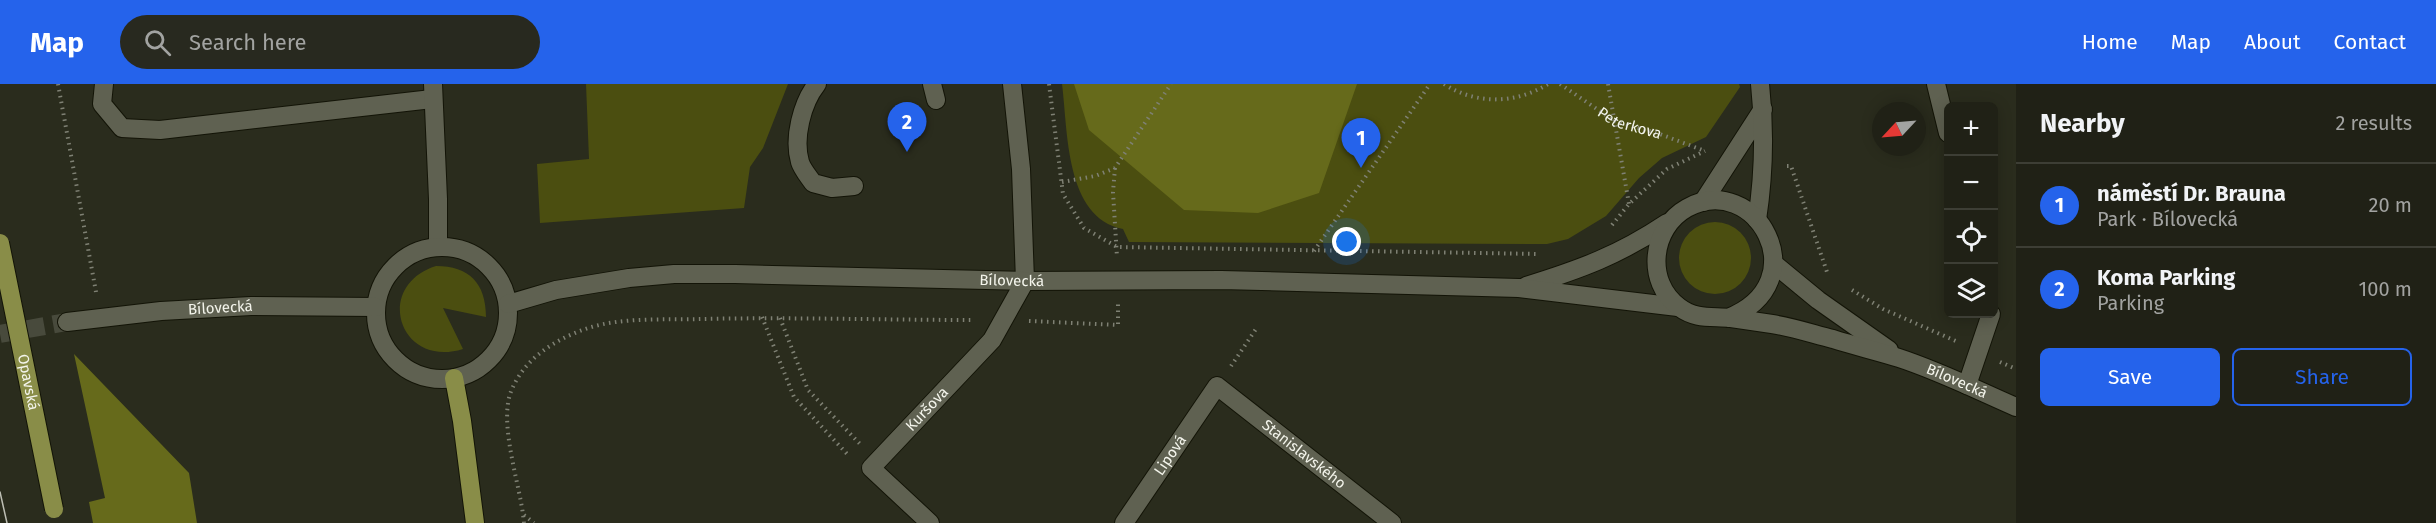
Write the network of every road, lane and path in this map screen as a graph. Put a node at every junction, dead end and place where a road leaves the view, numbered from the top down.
1 (58, 84) edge
2 (104, 84) edge
3 (817, 84) edge
4 (1012, 84) edge
5 (1049, 84) edge
6 (1171, 84) edge
7 (1430, 84) edge
8 (1444, 84) edge
9 (1548, 84) edge
10 (1560, 84) edge
11 (1608, 84) edge
12 (1760, 84) edge
13 (1936, 84) edge
14 (433, 92) edge
15 (1763, 109) junction
16 (1944, 117) edge
17 (1616, 122) junction
18 (1706, 151) junction
19 (1713, 153) dead end
20 (1779, 164) dead end
21 (1115, 168) junction
22 (1062, 182) junction
23 (854, 186) dead end
24 (1703, 202) junction
25 (1629, 204) junction
26 (1671, 220) junction
27 (1757, 220) junction
28 (1605, 233) dead end
29 (0, 243) edge
30 (438, 246) junction
31 (1117, 247) junction
32 (1313, 251) junction
33 (1545, 252) dead end
34 (1773, 262) junction
35 (1828, 276) dead end
36 (1025, 281) junction
37 (1846, 287) dead end
38 (1519, 288) junction
39 (96, 292) dead end
40 (508, 304) junction
41 (376, 307) junction
42 (1678, 307) junction
43 (762, 317) junction
44 (780, 318) junction
45 (1728, 318) junction
46 (1990, 318) edge
47 (1003, 320) junction
48 (67, 322) tunnel mouth
49 (1118, 325) dead end
50 (1256, 329) dead end
51 (1979, 352) junction
52 (1900, 358) junction
53 (2016, 369) edge
54 (454, 378) junction
55 (1217, 386) junction
56 (1967, 386) junction
57 (2016, 406) edge
58 (875, 465) junction
59 (524, 514) junction
60 (55, 516) edge
61 (475, 523) edge
62 (524, 523) edge
63 (534, 523) edge
64 (930, 523) edge
65 (1124, 523) edge
66 (1392, 523) edge

1 - 39 path
2 - 14 street
3 - 23 street
4 - 36 street
5 - 22 path
6 - 21 path
7 - 32 path
8 - 9 path
10 - 17 path, Peterkova
11 - 17 path
12 - 15 street
13 - 16 street
14 - 30 street
15 - 24 street
15 - 27 street
17 - 18 path, Peterkova
17 - 25 path
18 - 19 path, Peterkova
18 - 25 path
20 - 35 path
21 - 22 path
21 - 31 path
22 - 31 path
24 - 26 street
24 - 27 street
25 - 28 path
26 - 38 street
26 - 42 street
27 - 34 street
29 - 60 main road, Opavská, bridge
30 - 40 street
30 - 41 street
31 - 32 path
32 - 33 path
34 - 45 street
34 - 52 street
36 - 38 street, Bílovecká
36 - 40 street, Bílovecká
36 - 47 street, Kuršova
37 - 51 path
38 - 42 street
40 - 54 street
41 - 48 street, Bílovecká
41 - 54 street
42 - 45 street
43 - 44 path
43 - 58 path
43 - 59 path
44 - 47 path
44 - 58 path
45 - 52 street
46 - 51 street
47 - 49 path
47 - 58 street, Kuršova
50 - 55 path
51 - 53 path
51 - 56 street
52 - 56 street, Bílovecká
54 - 61 main road
55 - 65 street, Lipová
55 - 66 street, Stanislavského
56 - 57 street, Bílovecká
58 - 64 street
59 - 62 path
59 - 63 path

